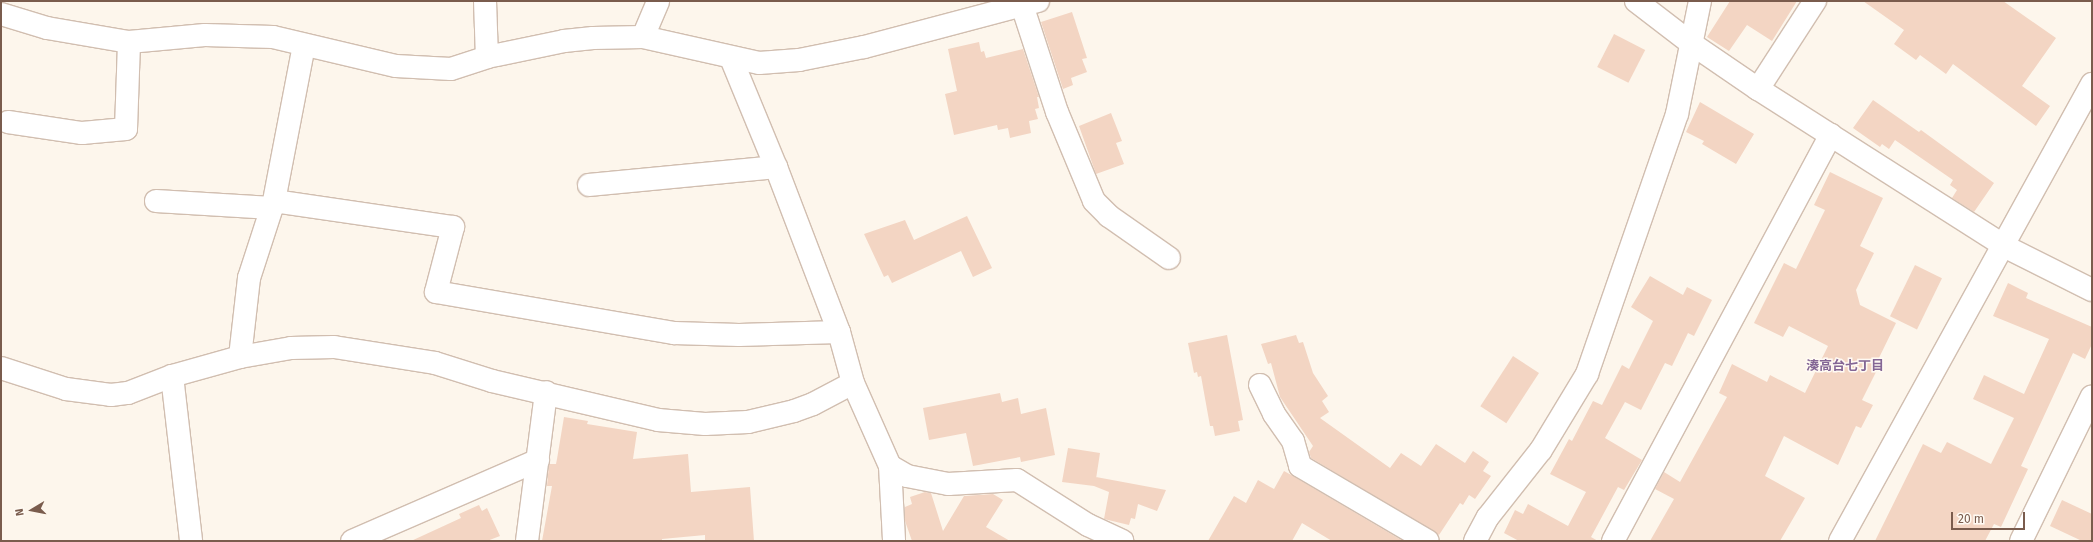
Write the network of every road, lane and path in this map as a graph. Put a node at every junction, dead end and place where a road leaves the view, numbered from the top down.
1 (485, 1) edge
2 (658, 1) edge
3 (1636, 1) edge
4 (1700, 1) edge
5 (1815, 1) edge
6 (1030, 3) edge
7 (1, 14) edge
8 (643, 37) junction
9 (129, 42) junction
10 (1692, 44) junction
11 (304, 45) junction
12 (487, 57) junction
13 (731, 58) junction
14 (2092, 84) edge
15 (1758, 88) junction
16 (8, 122) dead end
17 (1830, 135) junction
18 (776, 167) junction
19 (589, 185) dead end
20 (156, 201) dead end
21 (273, 204) junction
22 (2004, 246) junction
23 (1169, 258) dead end
24 (2092, 290) edge
25 (838, 332) junction
26 (240, 358) junction
27 (1, 368) edge
28 (172, 376) junction
29 (853, 383) junction
30 (1260, 385) dead end
31 (546, 392) junction
32 (2092, 396) edge
33 (538, 460) junction
34 (890, 466) junction
35 (191, 541) edge
36 (352, 541) edge
37 (527, 541) edge
38 (894, 541) edge
39 (1122, 541) edge
40 (1428, 541) edge
41 (1475, 541) edge
42 (1613, 541) edge
43 (1840, 541) edge
44 (2021, 541) edge

1 - 12 street
2 - 8 street
3 - 10 street
4 - 10 street
5 - 15 street
6 - 13 street
6 - 23 street
7 - 9 street
8 - 12 street
8 - 13 street
9 - 11 street
9 - 16 street
10 - 15 street
10 - 41 street
11 - 12 street
11 - 21 street
13 - 18 street
14 - 22 street
15 - 17 street
17 - 22 street
17 - 42 street
18 - 19 street
18 - 25 street
20 - 21 street
21 - 25 street
21 - 26 street
22 - 24 street
22 - 43 street
25 - 29 street
26 - 28 street
26 - 31 street
27 - 28 street
28 - 35 street
29 - 31 street
29 - 34 street
30 - 40 street
31 - 33 street
32 - 44 street
33 - 36 street
33 - 37 street
34 - 38 street
34 - 39 street

